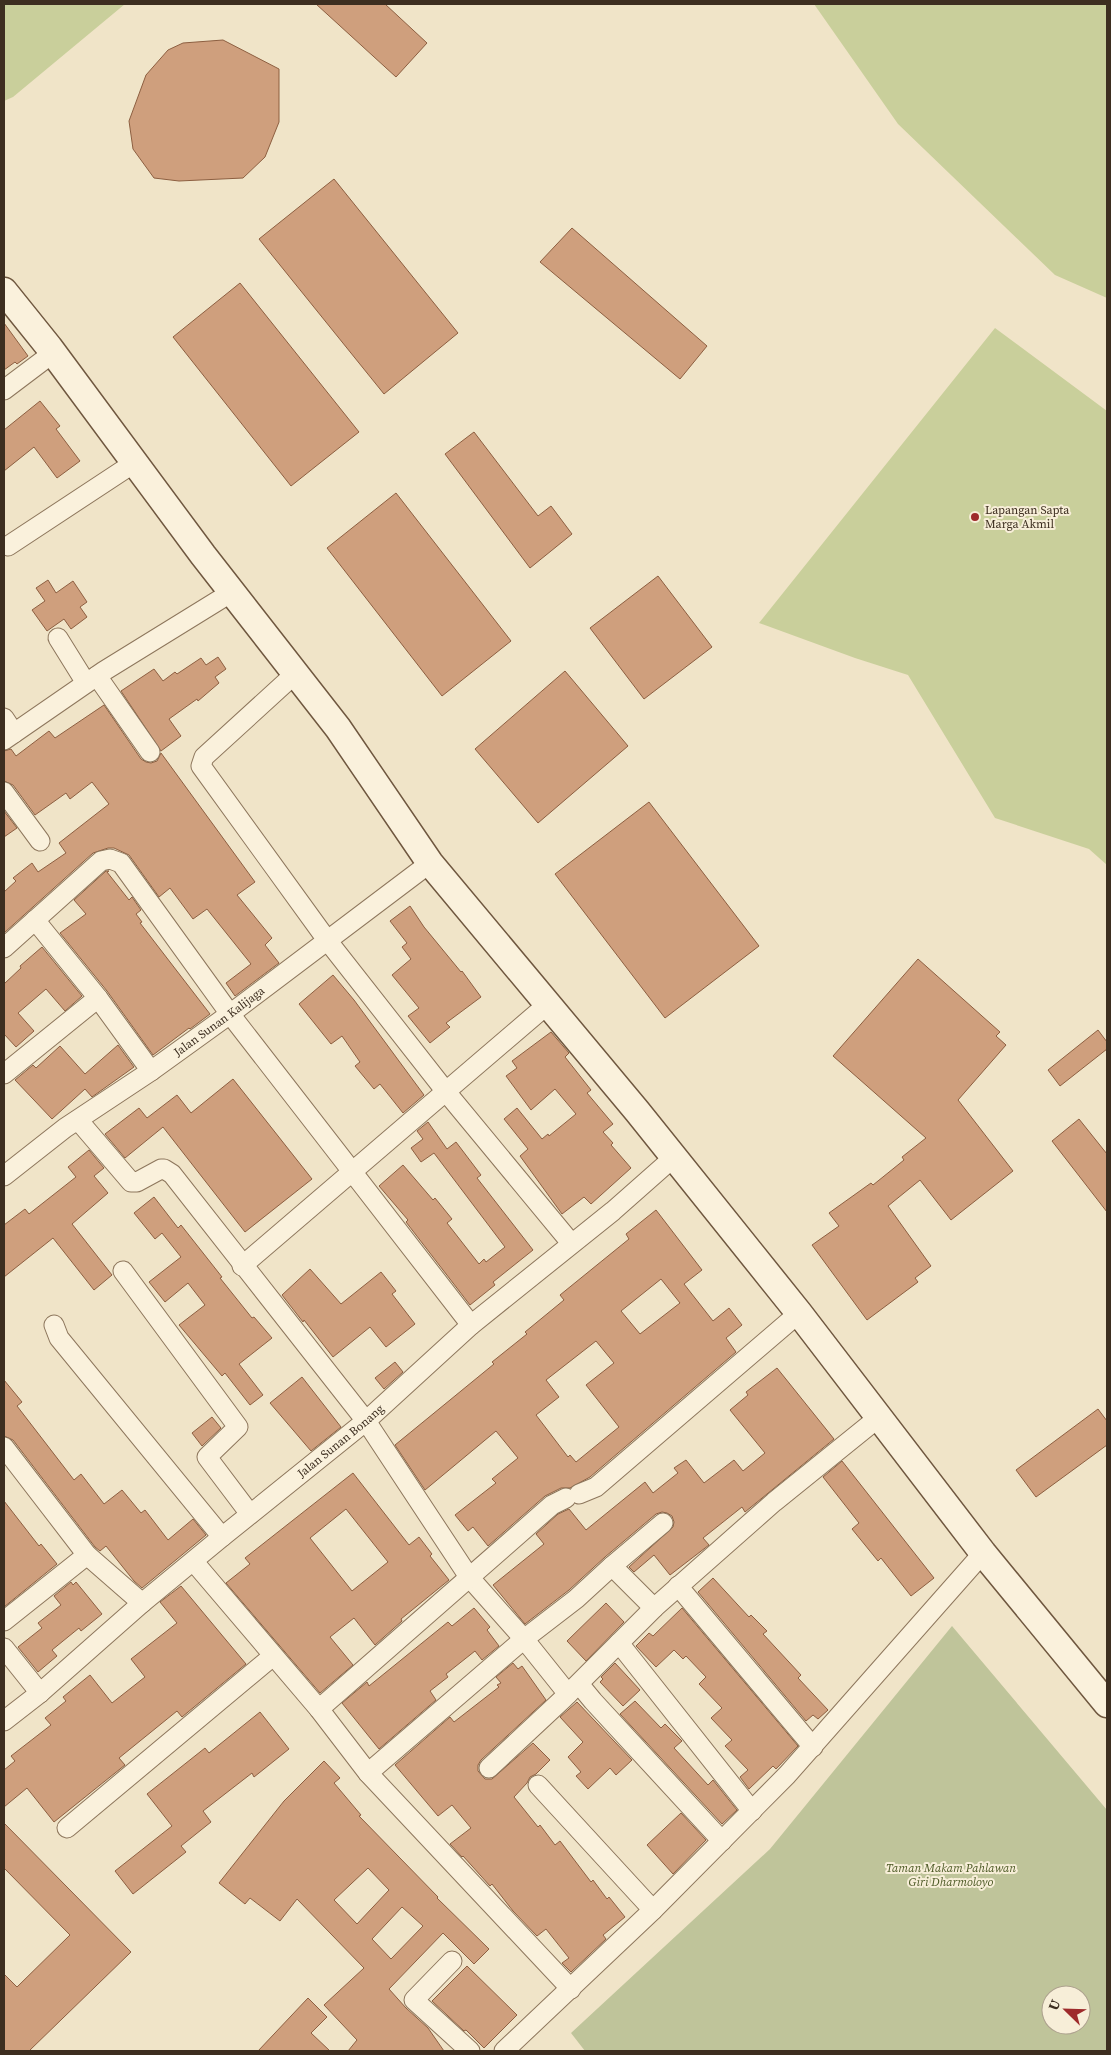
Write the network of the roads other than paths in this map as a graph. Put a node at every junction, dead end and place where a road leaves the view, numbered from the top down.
1 (4, 291) edge
2 (53, 353) junction
3 (4, 390) edge
4 (134, 463) junction
5 (8, 546) dead end
6 (232, 592) junction
7 (58, 638) dead end
8 (296, 673) junction
9 (92, 680) junction
10 (7, 731) edge
11 (150, 752) dead end
12 (4, 792) edge
13 (40, 842) dead end
14 (430, 863) junction
15 (35, 920) junction
16 (327, 940) junction
17 (4, 948) edge
18 (98, 998) junction
19 (548, 1004) junction
20 (230, 1014) junction
21 (151, 1071) junction
22 (4, 1074) edge
23 (447, 1092) junction
24 (78, 1120) junction
25 (673, 1158) junction
26 (353, 1172) junction
27 (4, 1176) edge
28 (571, 1243) junction
29 (242, 1266) junction
30 (123, 1271) dead end
31 (799, 1313) junction
32 (54, 1325) dead end
33 (471, 1325) junction
34 (878, 1418) junction
35 (366, 1421) junction
36 (4, 1447) edge
37 (250, 1514) junction
38 (663, 1523) dead end
39 (222, 1537) junction
40 (983, 1553) junction
41 (87, 1555) junction
42 (194, 1562) junction
43 (612, 1566) junction
44 (469, 1577) junction
45 (678, 1586) junction
46 (142, 1603) junction
47 (654, 1608) junction
48 (4, 1621) edge
49 (524, 1639) junction
50 (619, 1643) junction
51 (4, 1648) edge
52 (273, 1656) junction
53 (573, 1689) junction
54 (40, 1693) junction
55 (1107, 1704) edge
56 (319, 1709) junction
57 (4, 1721) edge
58 (813, 1747) junction
59 (489, 1768) dead end
60 (368, 1773) junction
61 (538, 1785) dead end
62 (752, 1811) junction
63 (67, 1828) dead end
64 (722, 1841) junction
65 (653, 1910) junction
66 (452, 1961) dead end
67 (571, 1989) junction
68 (470, 2051) edge
69 (504, 2051) edge

1 - 2 main road
2 - 3 street
2 - 4 main road
4 - 5 street
4 - 6 main road
6 - 8 main road
6 - 9 street
7 - 9 street
8 - 14 main road
8 - 16 street
9 - 10 street
9 - 11 street
12 - 13 street
14 - 16 street, Jalan Sunan Kalijaga
14 - 19 main road
15 - 17 street
15 - 18 street
15 - 20 street
16 - 20 street, Jalan Sunan Kalijaga
16 - 23 street
18 - 21 street
18 - 22 street
19 - 23 street
19 - 25 main road
20 - 21 street, Jalan Sunan Kalijaga
20 - 26 street
21 - 24 street, Jalan Sunan Kalijaga
23 - 26 street
23 - 28 street
24 - 27 street, Jalan Sunan Kalijaga
24 - 29 street
25 - 28 street, Jalan Sunan Bonang
25 - 31 main road
26 - 29 street
26 - 33 street
28 - 33 street, Jalan Sunan Bonang
29 - 35 street
30 - 37 street
31 - 34 main road
31 - 44 street
32 - 39 street
33 - 35 street, Jalan Sunan Bonang
34 - 40 main road
34 - 45 street
35 - 37 street, Jalan Sunan Bonang
35 - 44 street
36 - 41 street
37 - 39 street, Jalan Sunan Bonang
38 - 43 street
39 - 42 street, Jalan Sunan Bonang
40 - 55 main road
40 - 58 street
41 - 46 street
41 - 48 street
42 - 46 street, Jalan Sunan Bonang
42 - 52 street
43 - 47 street
43 - 49 street
44 - 49 street
44 - 56 street
45 - 47 street
45 - 58 street
46 - 54 street, Jalan Sunan Bonang
47 - 50 street
49 - 53 street
49 - 60 street
50 - 53 street
50 - 62 street
51 - 54 street
52 - 56 street
52 - 63 street
53 - 59 street
53 - 64 street
54 - 57 street, Jalan Sunan Bonang
56 - 60 street
58 - 62 street
60 - 67 street
61 - 65 street
62 - 64 street
64 - 65 street
65 - 67 street
66 - 68 street
67 - 69 street

